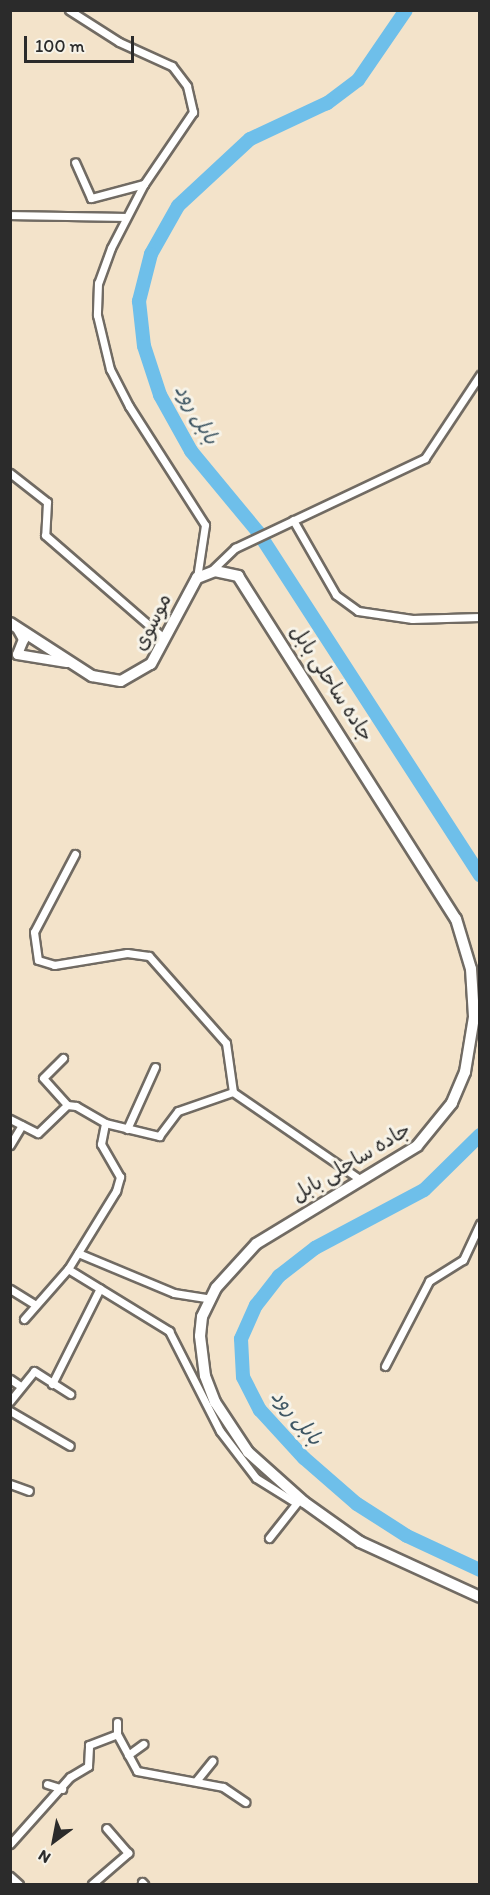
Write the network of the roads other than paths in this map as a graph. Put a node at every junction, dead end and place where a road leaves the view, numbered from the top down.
1 (69, 10) edge
2 (75, 162) dead end
3 (144, 184) junction
4 (10, 215) edge
5 (124, 217) junction
6 (480, 375) edge
7 (10, 473) edge
8 (293, 520) junction
9 (210, 572) junction
10 (197, 578) junction
11 (480, 617) edge
12 (14, 625) edge
13 (164, 638) junction
14 (14, 655) edge
15 (75, 665) junction
16 (75, 854) dead end
17 (63, 1058) dead end
18 (155, 1067) dead end
19 (233, 1092) junction
20 (67, 1105) junction
21 (10, 1119) edge
22 (105, 1123) junction
23 (22, 1125) junction
24 (126, 1129) junction
25 (10, 1145) edge
26 (361, 1180) junction
27 (480, 1224) edge
28 (78, 1253) junction
29 (68, 1269) junction
30 (100, 1288) junction
31 (10, 1289) edge
32 (211, 1299) junction
33 (34, 1304) junction
34 (24, 1319) dead end
35 (385, 1366) dead end
36 (10, 1378) edge
37 (52, 1384) junction
38 (19, 1385) junction
39 (70, 1394) dead end
40 (10, 1401) edge
41 (10, 1411) edge
42 (70, 1446) dead end
43 (10, 1484) edge
44 (29, 1491) dead end
45 (298, 1501) junction
46 (269, 1538) dead end
47 (480, 1597) edge
48 (117, 1722) dead end
49 (117, 1734) junction
50 (143, 1744) dead end
51 (128, 1755) junction
52 (212, 1761) dead end
53 (196, 1781) junction
54 (47, 1784) dead end
55 (62, 1789) junction
56 (245, 1802) dead end
57 (106, 1828) dead end
58 (10, 1844) edge
59 (10, 1876) edge
60 (19, 1884) edge
61 (92, 1884) edge

1 - 3 street
2 - 3 street
3 - 5 street
4 - 5 street
5 - 10 street
6 - 8 street
7 - 13 street
8 - 9 street
8 - 11 street
9 - 10 main road
9 - 26 main road, جاده ساحلی بابل
10 - 13 main road, موسوی
12 - 14 main road
12 - 15 main road, موسوی
13 - 15 main road, موسوی
14 - 15 main road
16 - 19 street
17 - 20 street
18 - 24 street
19 - 24 street
19 - 26 street
20 - 22 street
20 - 23 street
21 - 23 street
22 - 24 street
22 - 28 street
23 - 25 street
26 - 32 main road, جاده ساحلی بابل
27 - 35 street
28 - 29 street
28 - 32 street
29 - 30 street
29 - 33 street
30 - 37 street
30 - 45 street
31 - 33 street
32 - 45 main road, جاده ساحلی بابل
33 - 34 street
36 - 38 street
37 - 38 street
37 - 39 street
38 - 40 street
41 - 42 street
43 - 44 street
45 - 46 street
45 - 47 main road, جاده ساحلی بابل
48 - 49 street
49 - 51 street
49 - 55 street
50 - 51 street
51 - 53 street
52 - 53 street
53 - 56 street
54 - 55 street
55 - 58 street
57 - 61 street
59 - 60 street

